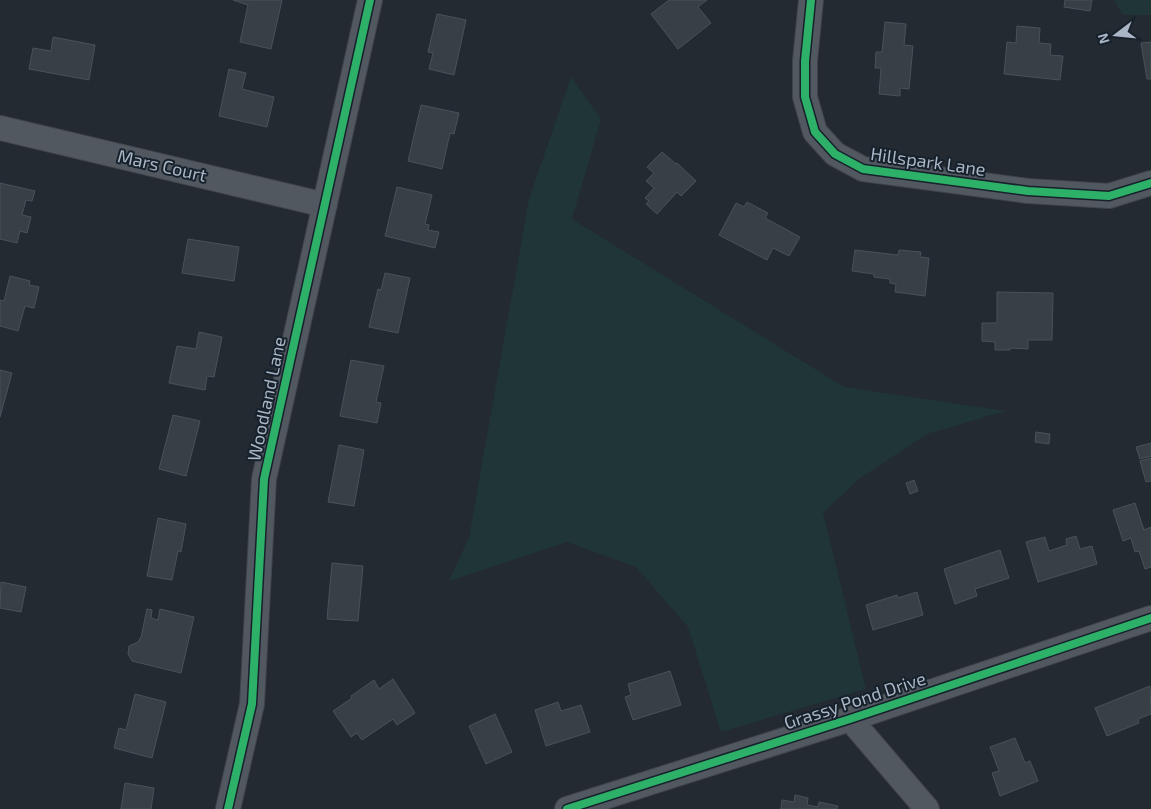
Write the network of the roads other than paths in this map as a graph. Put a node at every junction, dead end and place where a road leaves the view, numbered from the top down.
1 (370, 0) edge
2 (811, 0) edge
3 (0, 128) edge
4 (1151, 183) edge
5 (325, 205) junction
6 (1151, 618) edge
7 (850, 719) junction
8 (228, 809) edge
9 (567, 809) edge
10 (927, 809) edge

1 - 5 street, Woodland Lane
2 - 4 street, Hillspark Lane
3 - 5 street, Mars Court
5 - 8 street, Woodland Lane
6 - 7 street, Grassy Pond Drive
7 - 9 street, Grassy Pond Drive
7 - 10 street

